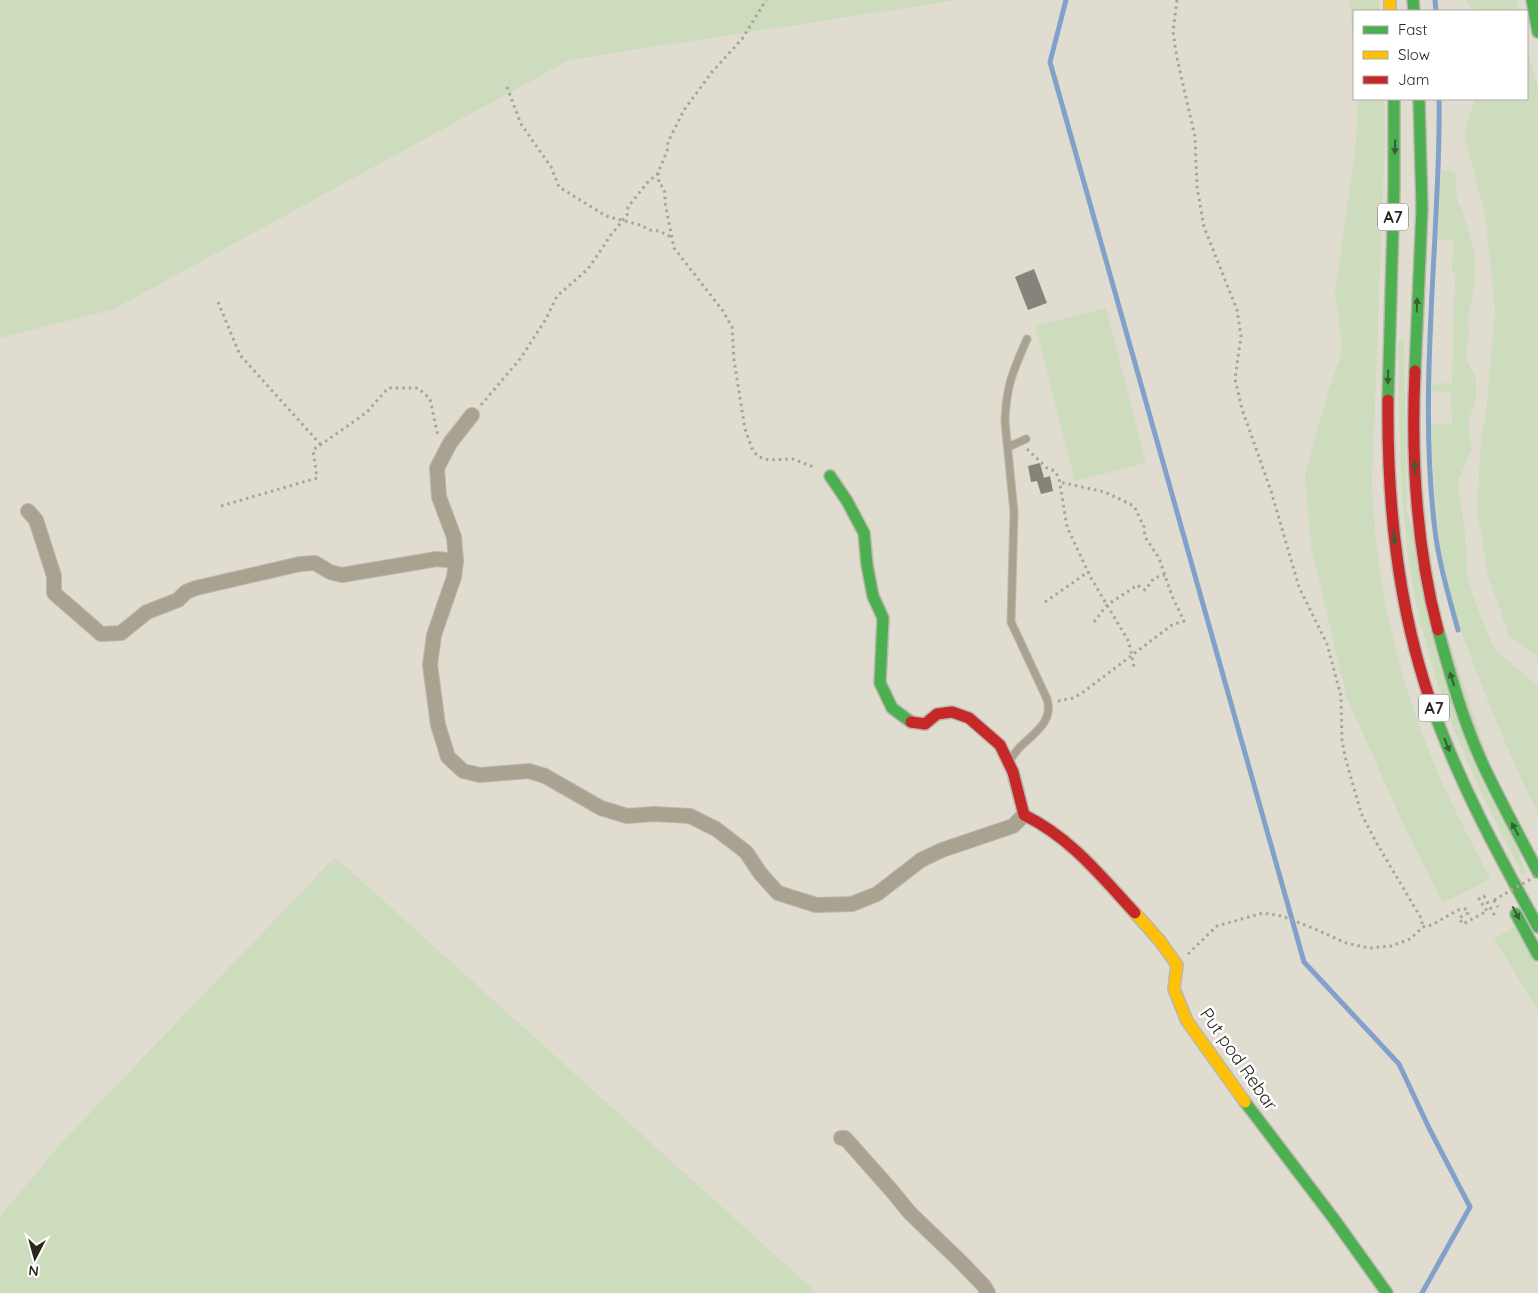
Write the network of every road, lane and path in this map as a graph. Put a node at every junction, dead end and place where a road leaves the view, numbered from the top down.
1 (766, 0) edge
2 (1177, 0) edge
3 (1532, 0) edge
4 (1538, 32) edge
5 (507, 87) dead end
6 (1394, 100) edge
7 (1419, 100) edge
8 (658, 173) junction
9 (623, 220) junction
10 (671, 237) junction
11 (218, 302) dead end
12 (1027, 339) dead end
13 (472, 415) joint
14 (1023, 440) joint
15 (321, 445) junction
16 (1008, 447) junction
17 (442, 459) junction
18 (1388, 471) junction
19 (830, 476) joint
20 (1059, 482) junction
21 (221, 506) dead end
22 (28, 511) dead end
23 (1381, 523) dead end
24 (456, 561) junction
25 (1088, 572) junction
26 (1165, 575) junction
27 (1045, 602) dead end
28 (1431, 603) junction
29 (1107, 605) junction
30 (1094, 622) dead end
31 (1132, 655) junction
32 (1134, 667) dead end
33 (1463, 675) dead end
34 (1049, 703) junction
35 (1008, 762) junction
36 (1024, 815) junction
37 (1538, 873) edge
38 (1510, 902) dead end
39 (1498, 908) dead end
40 (1497, 919) dead end
41 (1423, 927) junction
42 (1538, 927) edge
43 (1538, 954) edge
44 (1177, 964) junction
45 (841, 1138) dead end
46 (988, 1293) edge
47 (1387, 1293) edge

1 - 8 path
2 - 41 path
3 - 4 main road
5 - 9 path
6 -> 18 main road, A7
28 -> 7 main road, A7
8 - 9 path
8 - 10 path
9 - 10 path
9 - 13 path
10 - 19 path
11 - 15 path
12 - 16 lane
13 - 17 street
14 - 16 lane
14 - 20 path
15 - 17 path
15 - 21 path
16 - 34 lane
17 - 24 street
18 - 23 main road
18 -> 42 main road, A7
19 - 35 main road
20 - 25 path
20 - 26 path
22 - 24 street
24 - 36 street
25 - 27 path
25 - 29 path
26 - 29 path
26 - 31 path
28 - 33 main road
37 -> 28 main road, A7
29 - 30 path
29 - 31 path
31 - 32 path
31 - 34 path
34 - 35 lane
35 - 36 main road
36 - 44 main road
37 - 39 path, bridge
38 -> 43 main road
40 - 41 path
41 - 44 path
44 - 47 main road, Put pod Rebar
45 - 46 street

